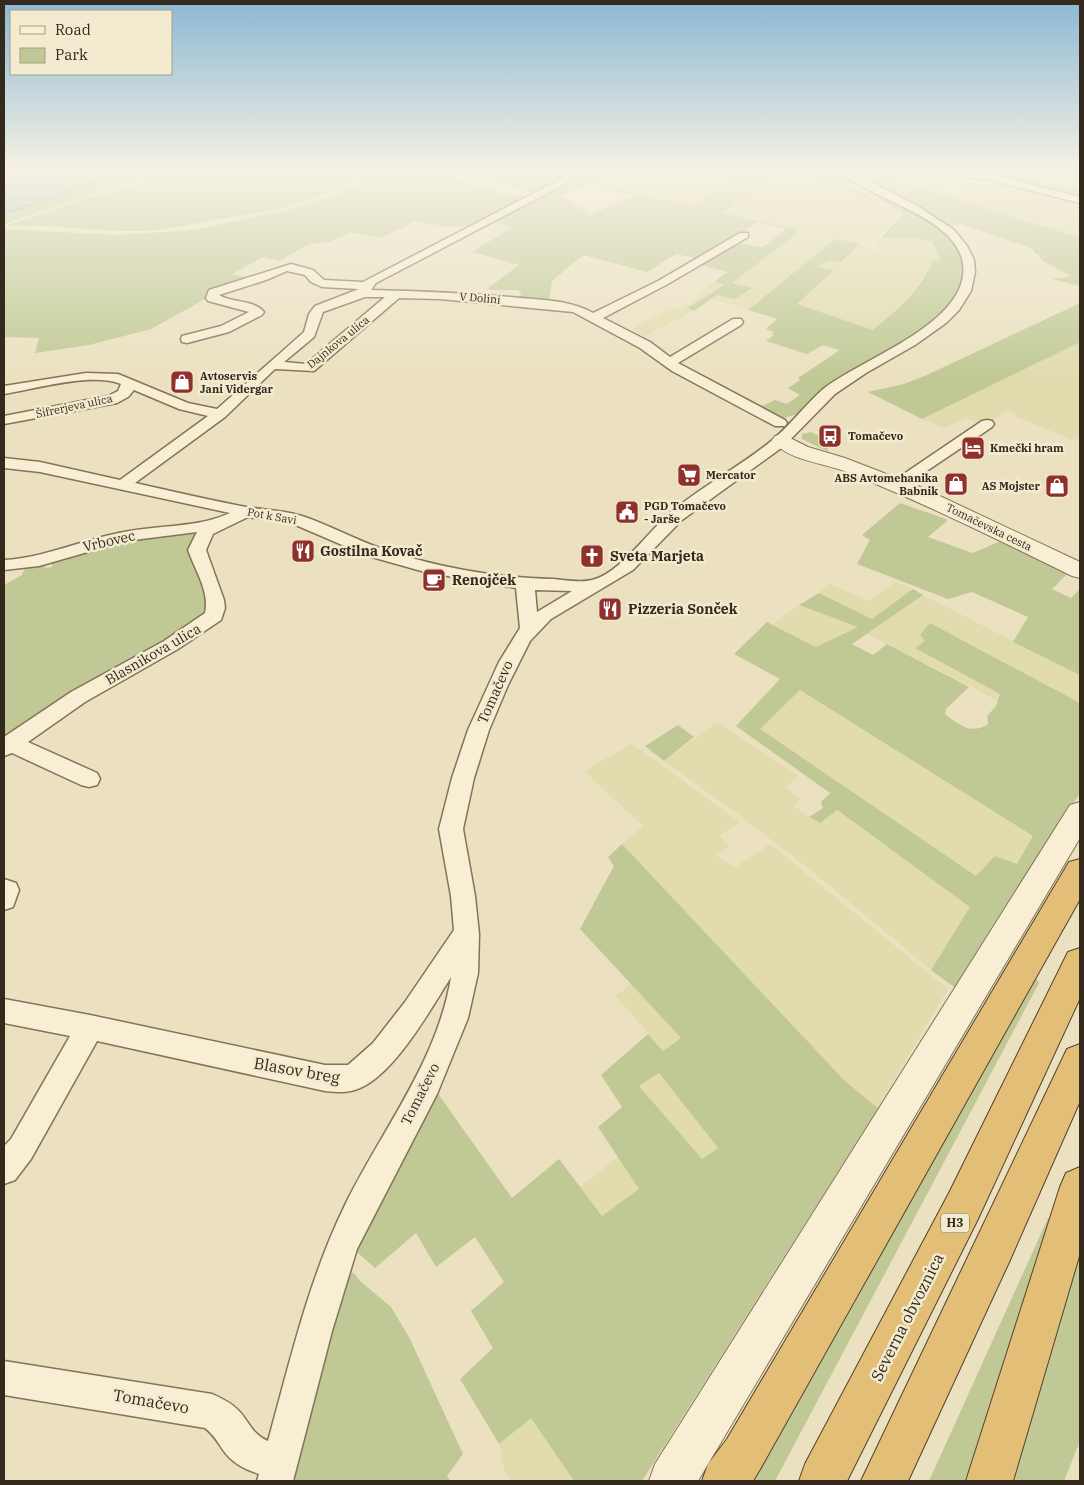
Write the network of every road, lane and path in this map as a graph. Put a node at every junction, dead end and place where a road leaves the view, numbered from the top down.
1 (452, 240) edge
2 (735, 240) edge
3 (955, 240) edge
4 (365, 289) junction
5 (398, 294) junction
6 (594, 317) junction
7 (737, 322) dead end
8 (187, 339) dead end
9 (670, 362) junction
10 (272, 365) junction
11 (128, 382) junction
12 (4, 390) edge
13 (220, 414) junction
14 (4, 420) edge
15 (987, 424) dead end
16 (781, 432) junction
17 (4, 463) edge
18 (897, 484) junction
19 (121, 486) junction
20 (246, 512) junction
21 (217, 525) junction
22 (4, 566) edge
23 (1080, 570) edge
24 (525, 584) junction
25 (596, 586) junction
26 (529, 628) junction
27 (7, 745) edge
28 (89, 779) dead end
29 (1080, 813) edge
30 (1080, 871) edge
31 (4, 889) edge
32 (4, 900) edge
33 (466, 932) junction
34 (1080, 962) edge
35 (4, 1011) edge
36 (90, 1027) junction
37 (1080, 1061) edge
38 (4, 1169) edge
39 (1080, 1187) edge
40 (4, 1378) edge
41 (277, 1472) edge
42 (672, 1481) edge
43 (725, 1481) edge
44 (822, 1481) edge
45 (884, 1481) edge
46 (989, 1481) edge

1 - 4 street, Dajnkova ulica
2 - 6 street
3 - 16 street, Tomačevo
4 - 5 street, V Dolini
4 - 8 street, V Dolini
4 - 10 street, Dajnkova ulica
5 - 6 street, V Dolini
5 - 10 street, Dajnkova ulica
6 - 9 street, V Dolini
7 - 9 street
9 - 16 street, V Dolini
10 - 13 street, Dajnkova ulica
11 - 12 street, Šifrerjeva ulica
11 - 13 street
11 - 14 street, Šifrerjeva ulica
13 - 19 street, Dajnkova ulica
15 - 18 street
16 - 18 street, Tomačevska cesta
16 - 25 street, Tomačevo
17 - 19 street, Pot k Savi
18 - 23 street, Tomačevska cesta
19 - 20 street, Pot k Savi
20 - 21 street, Blasnikova ulica
20 - 24 street, Pot k Savi
21 - 22 street, Vrbovec
21 - 27 street, Blasnikova ulica
24 - 25 street, Pot k Savi
24 - 26 street
25 - 26 street, Tomačevo
26 - 33 street, Tomačevo
27 - 28 street
29 - 42 street
30 - 43 highway
31 - 32 street
33 - 36 street, Blasov breg
33 - 41 street, Tomačevo
34 - 44 highway, Severna obvoznica / H3
35 - 36 street, Blasov breg
36 - 38 street
37 - 45 highway
39 - 46 highway
40 - 41 street, Tomačevo

